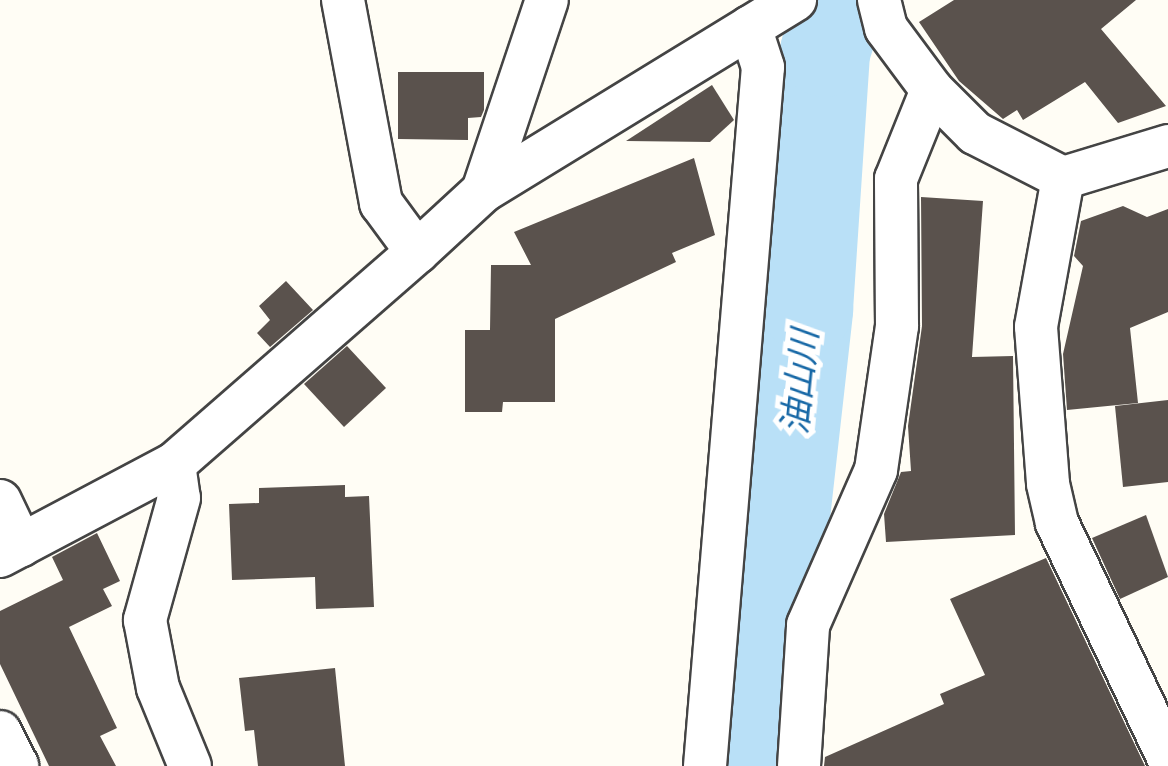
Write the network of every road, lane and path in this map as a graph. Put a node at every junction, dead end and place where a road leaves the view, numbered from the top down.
1 (343, 0) edge
2 (547, 0) edge
3 (795, 0) edge
4 (879, 0) edge
5 (750, 27) junction
6 (932, 90) junction
7 (1168, 146) edge
8 (1063, 178) junction
9 (483, 191) junction
10 (417, 252) junction
11 (174, 464) junction
12 (0, 501) edge
13 (10, 550) edge
14 (0, 732) edge
15 (1168, 757) edge
16 (17, 766) edge
17 (190, 766) edge
18 (705, 766) edge
19 (799, 766) edge

1 - 10 street
2 - 9 street
3 - 5 street
4 - 6 street
5 - 9 street
5 - 18 street
6 - 8 street
6 - 19 street
7 - 8 street
8 - 15 street
9 - 10 street
10 - 11 street
11 - 13 street
11 - 17 street
12 - 13 street
14 - 16 street

